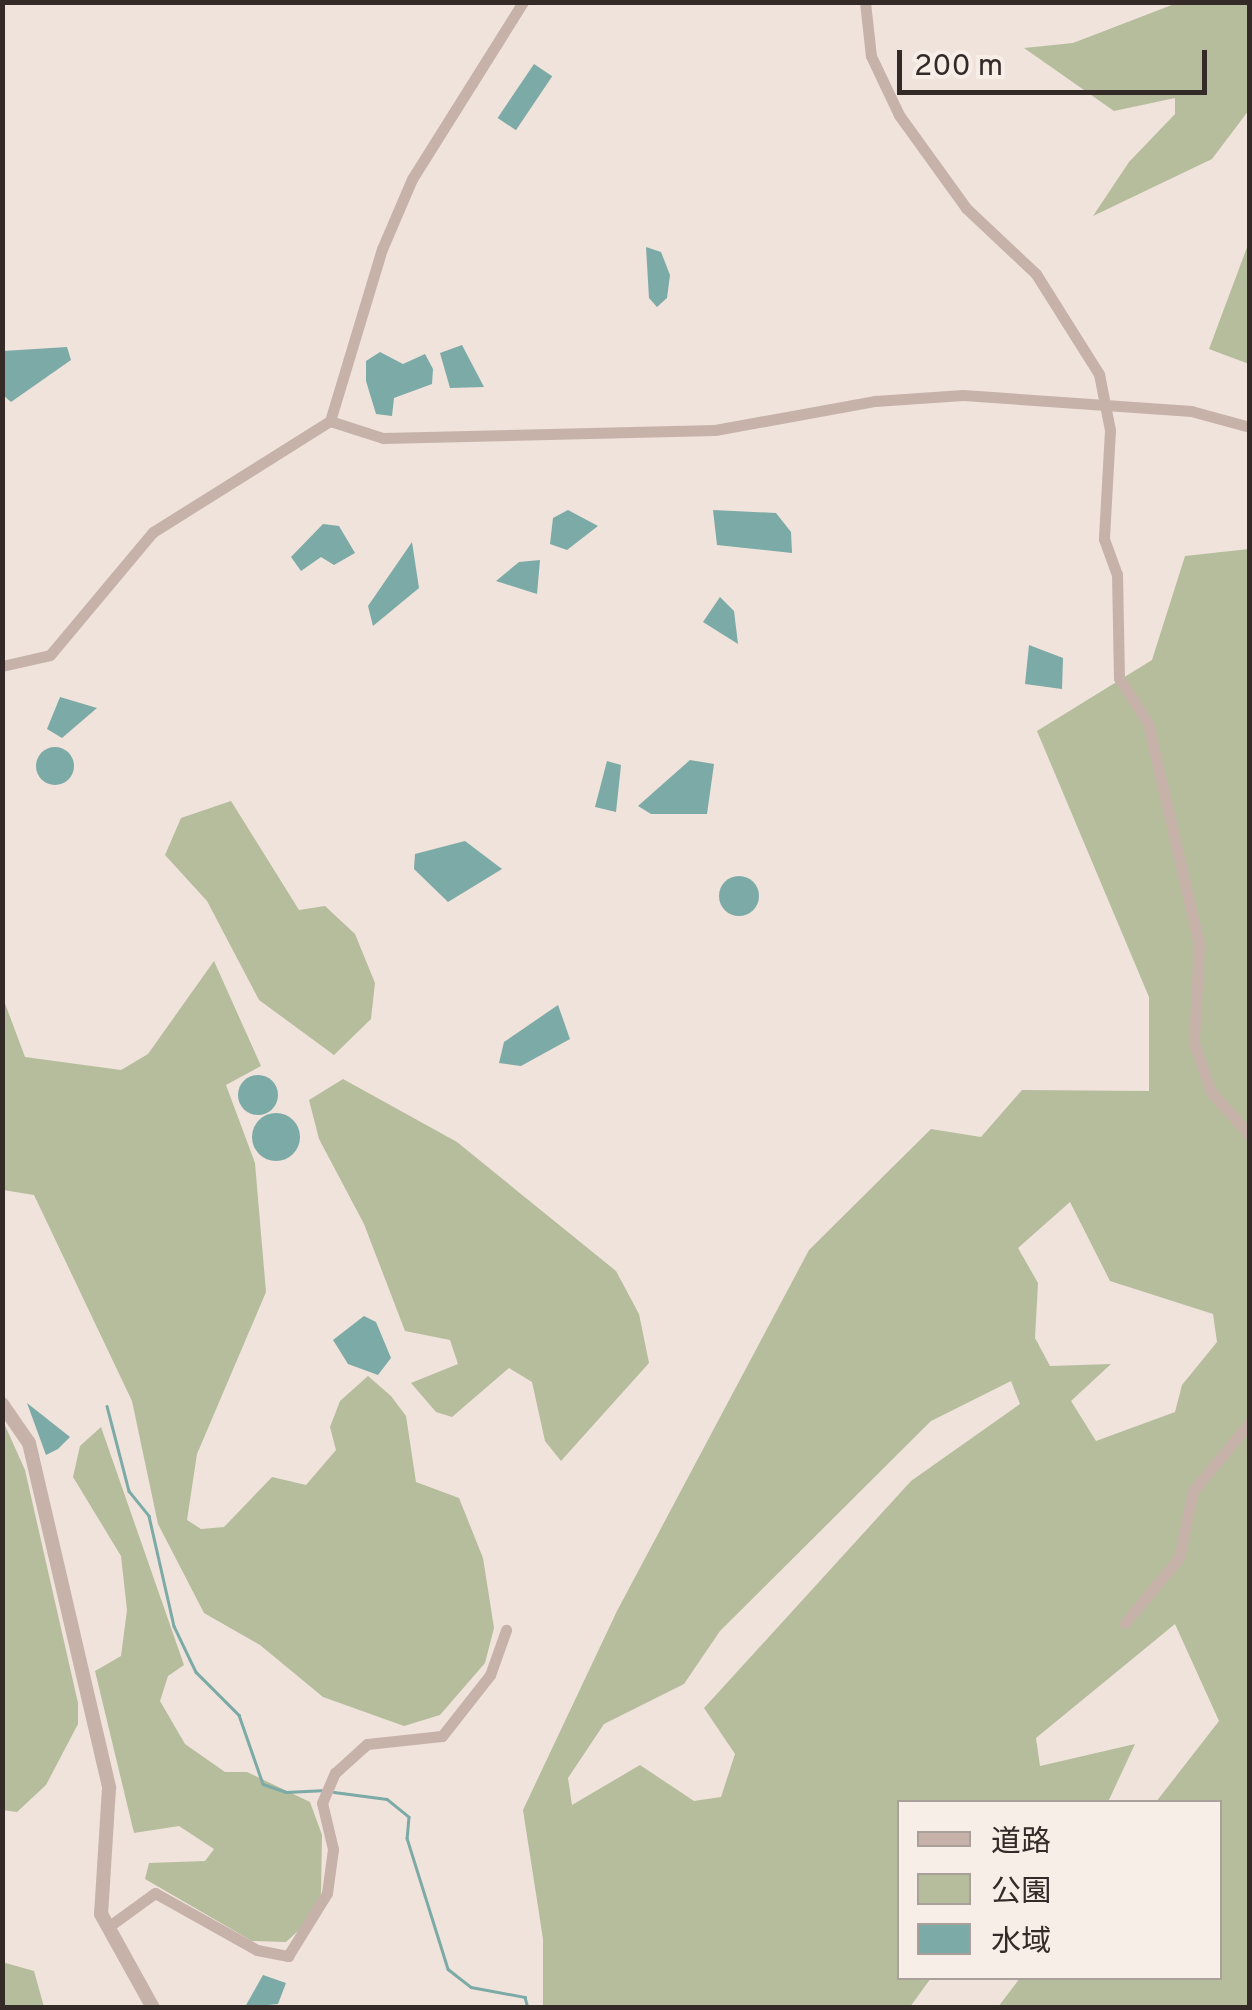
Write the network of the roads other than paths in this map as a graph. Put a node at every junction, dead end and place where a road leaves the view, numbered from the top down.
1 (523, 2) edge
2 (865, 2) edge
3 (1106, 408) junction
4 (330, 421) junction
5 (1250, 427) edge
6 (2, 666) edge
7 (1250, 1135) edge
8 (2, 1404) edge
9 (1250, 1422) edge
10 (1125, 1623) dead end
11 (506, 1630) dead end
12 (108, 1927) junction
13 (153, 2008) edge

1 - 4 street
2 - 3 street
3 - 4 street
3 - 5 street
3 - 7 street
4 - 6 street
8 - 12 street
9 - 10 street
11 - 12 street
12 - 13 street

